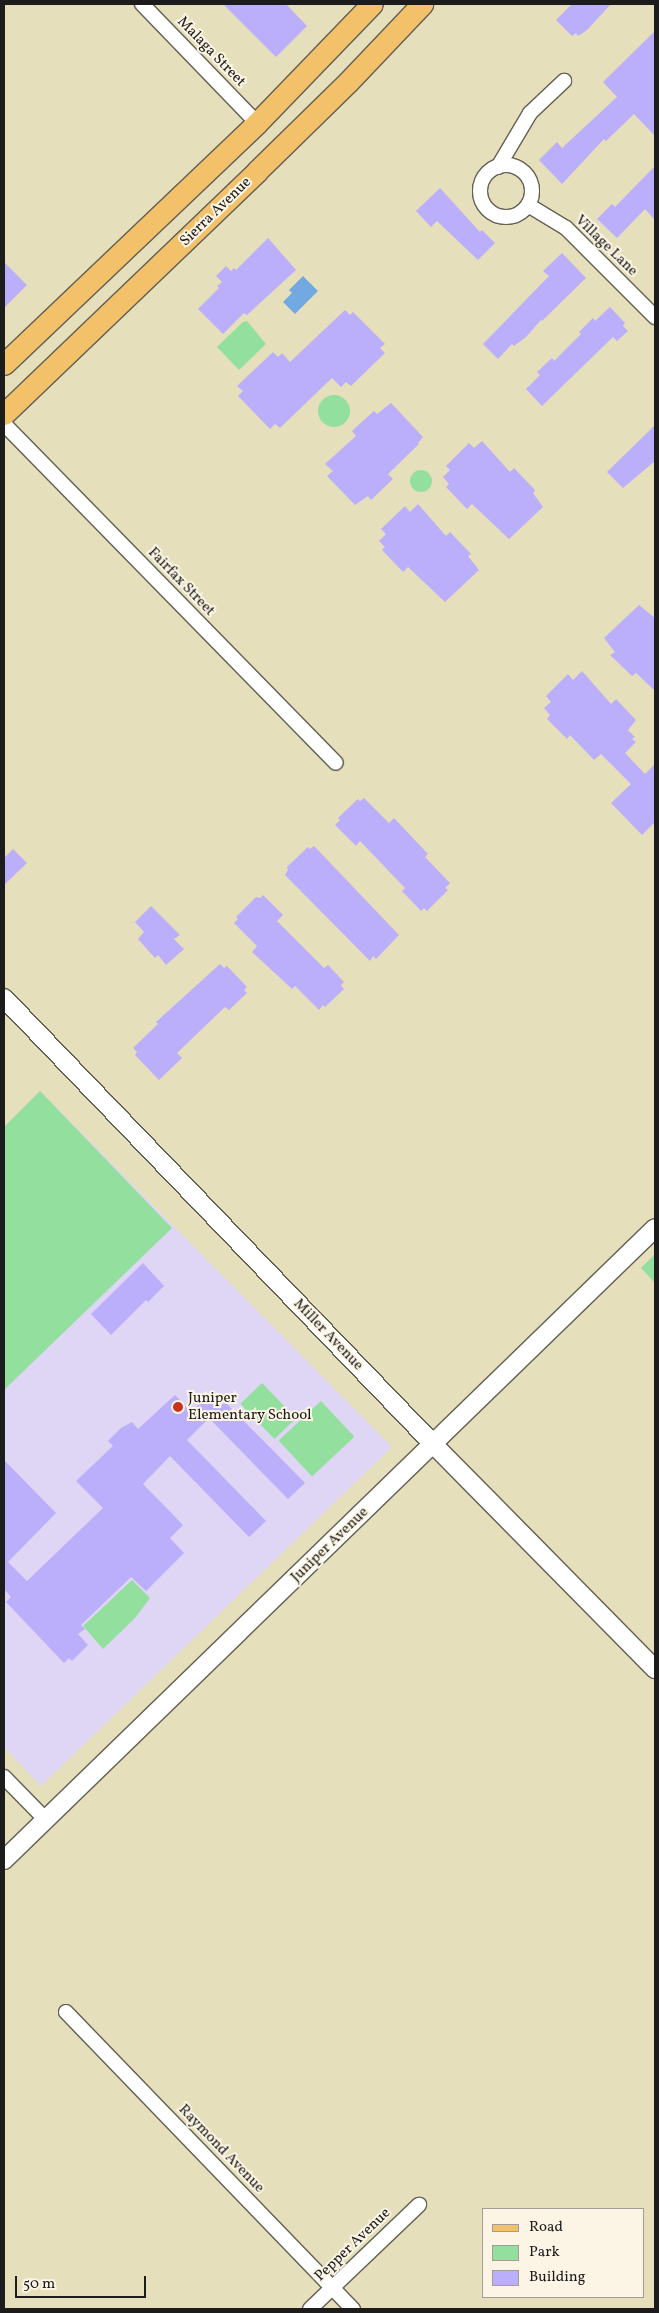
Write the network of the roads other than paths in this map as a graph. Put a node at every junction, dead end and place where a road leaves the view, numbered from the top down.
1 (142, 4) edge
2 (372, 4) edge
3 (422, 4) edge
4 (564, 81) dead end
5 (257, 123) junction
6 (498, 167) junction
7 (528, 205) junction
8 (655, 317) edge
9 (4, 364) edge
10 (4, 414) edge
11 (4, 424) edge
12 (336, 763) dead end
13 (4, 998) edge
14 (655, 1228) edge
15 (434, 1445) junction
16 (655, 1669) edge
17 (4, 1777) edge
18 (45, 1819) junction
19 (4, 1860) edge
20 (66, 2012) dead end
21 (419, 2205) dead end
22 (332, 2288) junction
23 (310, 2309) edge
24 (354, 2309) edge

1 - 5 street, Malaga Street
2 - 5 main road
3 - 10 main road, Sierra Avenue
4 - 6 street
5 - 9 main road
6 - 7 street
6 - 7 street
7 - 8 street, Village Lane
11 - 12 street, Fairfax Street
13 - 15 street, Miller Avenue
14 - 15 street, Juniper Avenue
15 - 16 street, Miller Avenue
15 - 18 street, Juniper Avenue
17 - 18 street
18 - 19 street, Juniper Avenue
20 - 22 street, Raymond Avenue
21 - 22 street, Pepper Avenue
22 - 23 street, Pepper Avenue
22 - 24 street, Raymond Avenue

